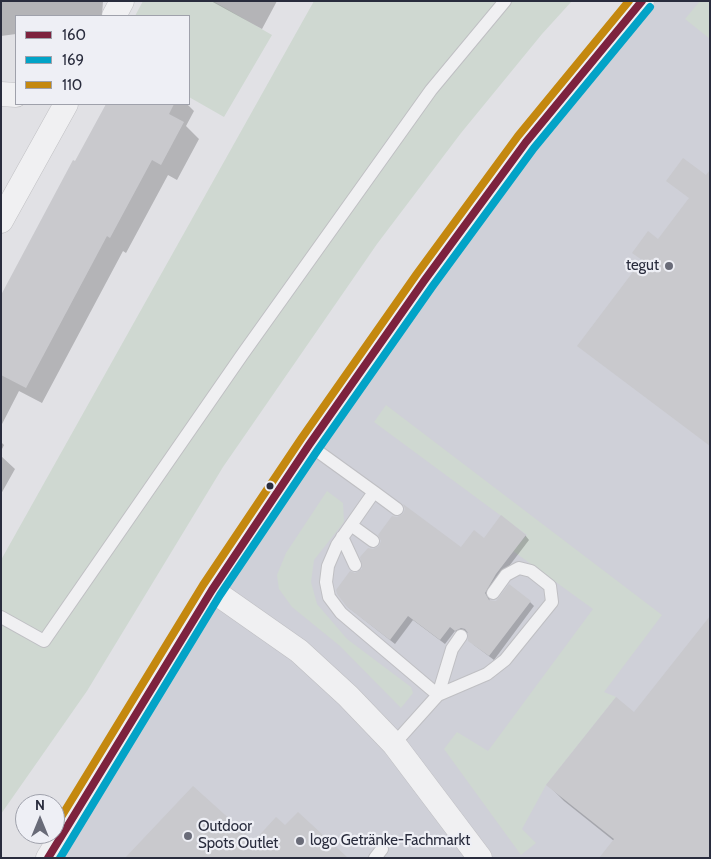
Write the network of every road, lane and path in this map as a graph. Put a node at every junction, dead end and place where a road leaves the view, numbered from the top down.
1 (122, 1) edge
2 (505, 1) edge
3 (642, 1) edge
4 (115, 15) edge
5 (1, 94) edge
6 (15, 95) edge
7 (65, 105) edge
8 (1, 221) edge
9 (309, 445) junction
10 (374, 492) junction
11 (397, 509) dead end
12 (351, 525) junction
13 (342, 537) junction
14 (373, 541) dead end
15 (355, 565) dead end
16 (212, 590) junction
17 (493, 593) dead end
18 (1, 617) edge
19 (461, 636) dead end
20 (438, 695) junction
21 (394, 744) junction
22 (48, 858) edge
23 (480, 858) edge

1 - 4 street
2 - 18 lane
3 - 9 street
5 - 6 street
7 - 8 street
9 - 10 lane
9 - 16 street
10 - 11 lane
10 - 12 lane
12 - 13 lane
12 - 14 lane
13 - 15 lane
13 - 20 lane
16 - 21 street
16 - 22 street
17 - 20 lane
19 - 20 lane
20 - 21 lane
21 - 23 street

